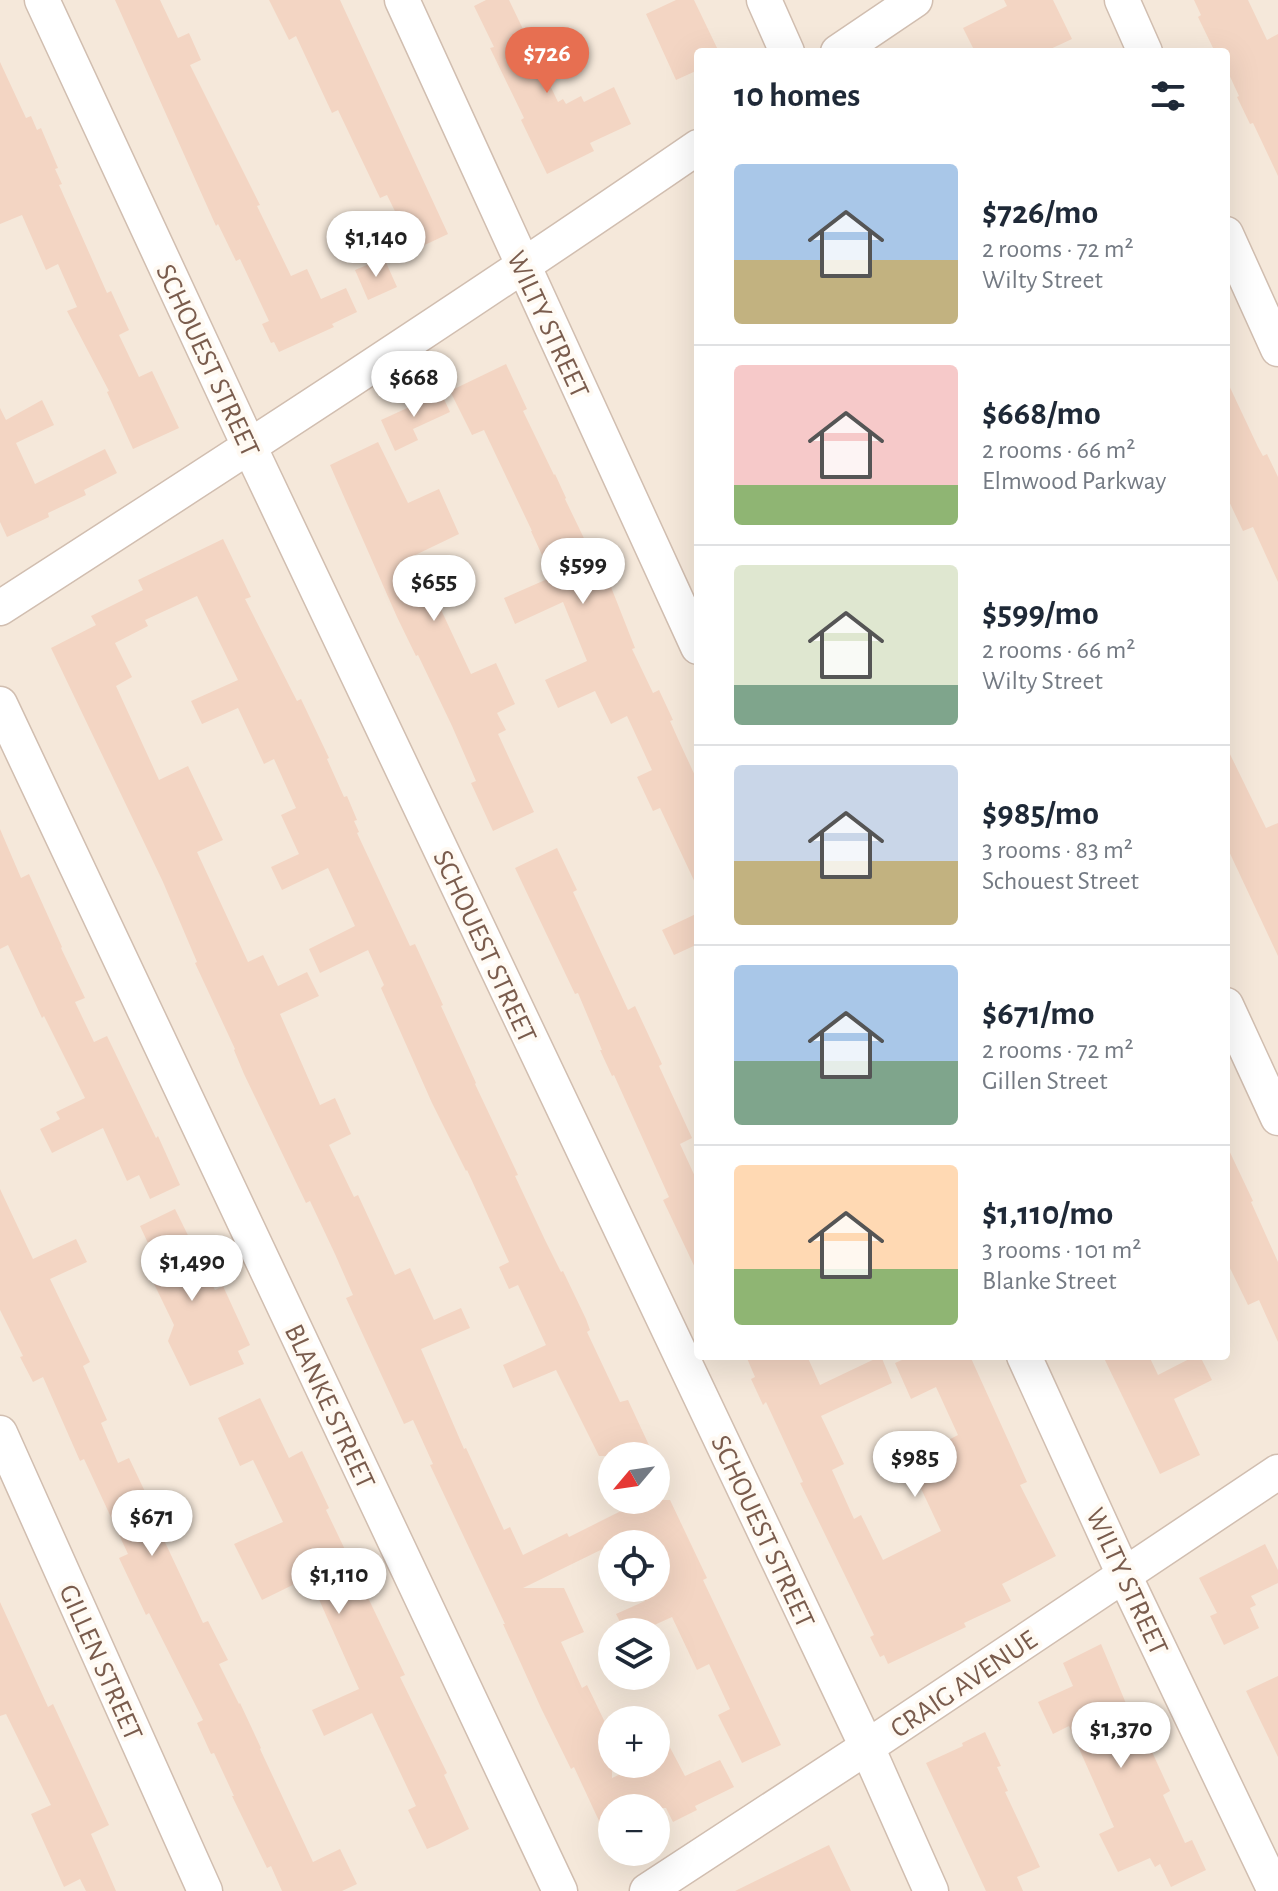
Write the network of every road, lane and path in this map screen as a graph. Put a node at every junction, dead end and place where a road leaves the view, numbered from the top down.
1 (42, 0) edge
2 (402, 0) edge
3 (764, 0) edge
4 (915, 0) edge
5 (1122, 0) edge
6 (785, 48) edge
7 (844, 48) edge
8 (1143, 48) edge
9 (694, 150) edge
10 (1230, 243) edge
11 (523, 267) junction
12 (1278, 349) edge
13 (250, 448) junction
14 (0, 608) edge
15 (694, 638) edge
16 (0, 704) edge
17 (1230, 1014) edge
18 (1278, 1118) edge
19 (1026, 1360) edge
20 (0, 1433) edge
21 (1278, 1472) edge
22 (1124, 1575) junction
23 (867, 1747) junction
24 (205, 1891) edge
25 (560, 1891) edge
26 (647, 1891) edge
27 (931, 1891) edge
28 (1275, 1891) edge

1 - 13 street, SCHOUEST STREET
2 - 11 street, WILTY STREET
3 - 6 street
4 - 7 street
5 - 8 street
9 - 11 street
10 - 12 street
11 - 13 street
11 - 15 street, WILTY STREET
13 - 14 street
13 - 23 street, SCHOUEST STREET
16 - 25 street, BLANKE STREET
17 - 18 street
19 - 22 street, WILTY STREET
20 - 24 street, GILLEN STREET
21 - 22 street, CRAIG AVENUE
22 - 23 street, CRAIG AVENUE
22 - 28 street, WILTY STREET
23 - 26 street, CRAIG AVENUE
23 - 27 street, SCHOUEST STREET

